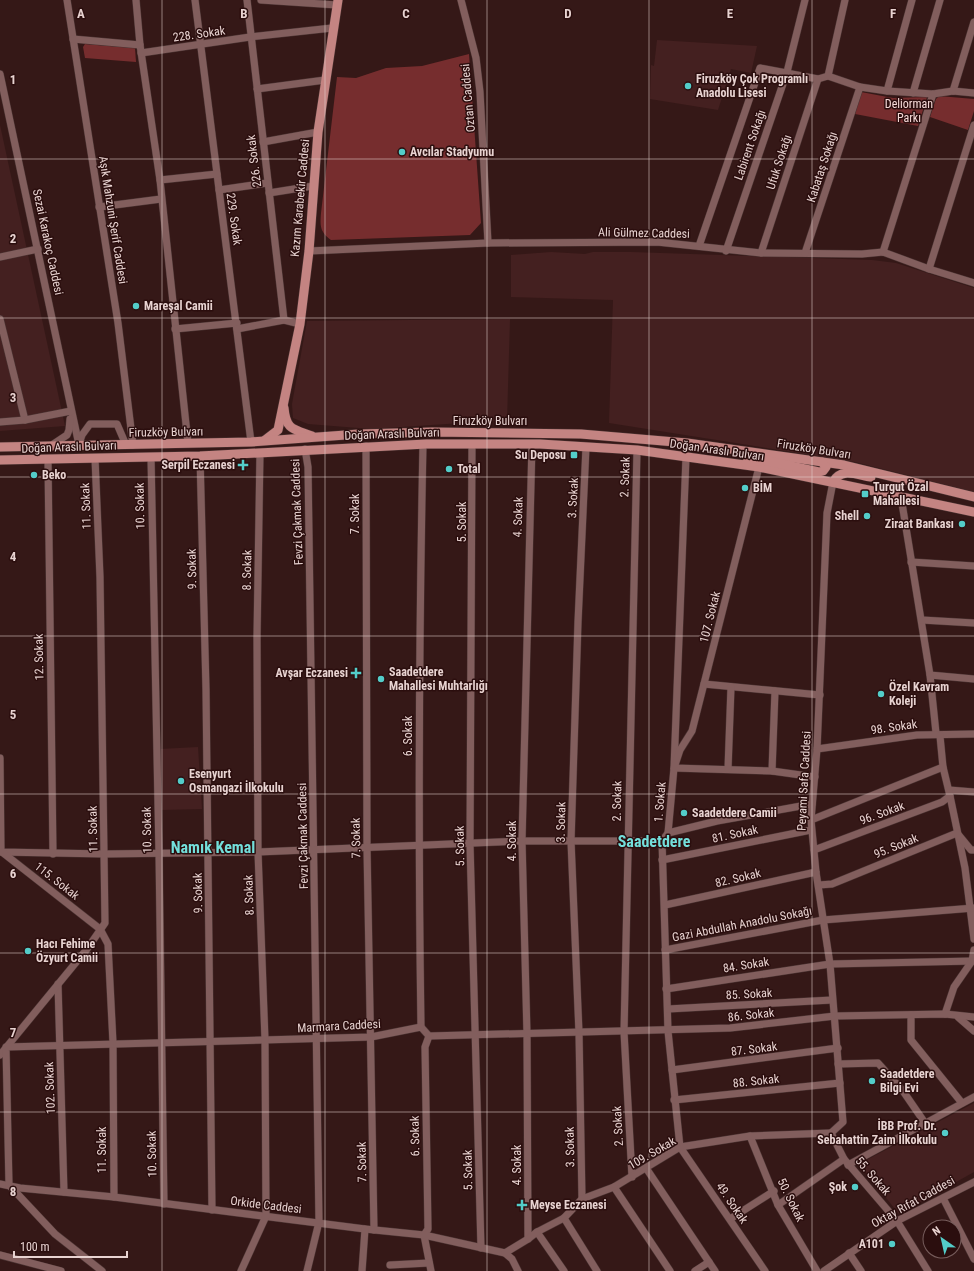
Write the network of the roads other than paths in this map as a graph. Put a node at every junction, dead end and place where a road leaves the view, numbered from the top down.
1 (67, 0) edge
2 (136, 0) edge
3 (195, 0) edge
4 (247, 0) edge
5 (261, 0) edge
6 (461, 0) edge
7 (805, 0) edge
8 (845, 0) edge
9 (912, 0) edge
10 (940, 0) edge
11 (337, 2) edge
12 (974, 22) edge
13 (332, 28) junction
14 (250, 37) junction
15 (74, 39) junction
16 (140, 45) junction
17 (200, 45) junction
18 (141, 53) junction
19 (787, 72) junction
20 (0, 74) edge
21 (828, 76) junction
22 (818, 79) junction
23 (325, 80) junction
24 (1, 82) edge
25 (860, 87) junction
26 (257, 89) junction
27 (887, 91) junction
28 (953, 91) junction
29 (914, 93) junction
30 (974, 93) edge
31 (933, 94) junction
32 (974, 125) edge
33 (318, 132) junction
34 (972, 138) edge
35 (263, 142) junction
36 (217, 174) junction
37 (160, 180) junction
38 (267, 183) junction
39 (313, 186) junction
40 (219, 190) junction
41 (269, 193) junction
42 (161, 199) junction
43 (100, 207) junction
44 (488, 243) junction
45 (699, 246) junction
46 (38, 249) junction
47 (309, 251) junction
48 (726, 251) junction
49 (883, 252) junction
50 (761, 253) junction
51 (805, 253) junction
52 (0, 257) edge
53 (929, 269) junction
54 (974, 283) edge
55 (0, 319) edge
56 (284, 320) junction
57 (300, 324) junction
58 (237, 326) junction
59 (175, 329) junction
60 (284, 398) junction
61 (71, 413) junction
62 (25, 420) junction
63 (0, 422) edge
64 (314, 437) junction
65 (264, 441) junction
66 (251, 442) junction
67 (188, 443) junction
68 (423, 444) junction
69 (472, 444) junction
70 (532, 444) junction
71 (52, 445) junction
72 (79, 445) junction
73 (130, 445) junction
74 (366, 446) junction
75 (0, 447) edge
76 (586, 447) junction
77 (305, 449) junction
78 (637, 450) junction
79 (260, 452) junction
80 (200, 456) junction
81 (151, 457) junction
82 (686, 457) junction
83 (95, 458) junction
84 (0, 460) edge
85 (48, 461) junction
86 (822, 462) junction
87 (740, 465) junction
88 (759, 467) junction
89 (898, 478) junction
90 (833, 482) junction
91 (849, 485) junction
92 (831, 495) junction
93 (901, 497) junction
94 (974, 497) edge
95 (974, 512) edge
96 (911, 562) junction
97 (974, 566) edge
98 (922, 620) junction
99 (974, 623) edge
100 (930, 675) junction
101 (974, 678) edge
102 (704, 684) junction
103 (731, 687) junction
104 (775, 691) junction
105 (820, 695) junction
106 (974, 734) edge
107 (938, 735) junction
108 (817, 749) junction
109 (0, 758) edge
110 (943, 767) junction
111 (674, 768) junction
112 (728, 769) junction
113 (772, 771) junction
114 (815, 777) junction
115 (974, 792) edge
116 (949, 793) junction
117 (812, 804) junction
118 (811, 820) junction
119 (811, 830) junction
120 (668, 833) junction
121 (957, 833) junction
122 (522, 841) junction
123 (571, 841) junction
124 (662, 841) junction
125 (628, 842) junction
126 (470, 844) junction
127 (419, 846) junction
128 (367, 848) junction
129 (314, 850) junction
130 (814, 850) junction
131 (974, 850) edge
132 (1, 852) edge
133 (258, 852) junction
134 (159, 853) junction
135 (208, 853) junction
136 (53, 854) junction
137 (105, 854) junction
138 (662, 860) junction
139 (816, 872) junction
140 (819, 885) junction
141 (665, 905) junction
142 (972, 908) edge
143 (823, 920) junction
144 (100, 929) junction
145 (974, 939) edge
146 (665, 950) junction
147 (974, 950) edge
148 (973, 961) edge
149 (830, 964) junction
150 (58, 984) junction
151 (666, 989) junction
152 (832, 1000) junction
153 (668, 1009) junction
154 (946, 1014) junction
155 (911, 1015) junction
156 (835, 1016) junction
157 (958, 1017) junction
158 (974, 1017) edge
159 (421, 1027) junction
160 (668, 1031) junction
161 (974, 1031) edge
162 (624, 1032) junction
163 (579, 1033) junction
164 (527, 1034) junction
165 (476, 1035) junction
166 (429, 1036) junction
167 (372, 1037) junction
168 (318, 1039) junction
169 (265, 1040) junction
170 (211, 1041) junction
171 (160, 1042) junction
172 (113, 1043) junction
173 (60, 1046) junction
174 (6, 1047) junction
175 (838, 1048) junction
176 (0, 1055) edge
177 (838, 1064) junction
178 (672, 1070) junction
179 (840, 1084) junction
180 (974, 1097) edge
181 (674, 1100) junction
182 (962, 1103) junction
183 (925, 1123) junction
184 (831, 1133) junction
185 (750, 1136) junction
186 (680, 1147) junction
187 (844, 1159) junction
188 (848, 1166) junction
189 (646, 1168) junction
190 (632, 1177) junction
191 (974, 1182) edge
192 (0, 1184) edge
193 (9, 1185) junction
194 (614, 1188) junction
195 (774, 1191) junction
196 (64, 1192) junction
197 (114, 1197) junction
198 (943, 1198) junction
199 (582, 1199) junction
200 (164, 1204) junction
201 (778, 1205) junction
202 (212, 1210) junction
203 (266, 1216) junction
204 (564, 1218) junction
205 (730, 1219) junction
206 (897, 1220) junction
207 (319, 1222) junction
208 (365, 1229) junction
209 (374, 1230) junction
210 (537, 1232) junction
211 (424, 1235) junction
212 (528, 1239) junction
213 (481, 1248) junction
214 (505, 1253) junction
215 (849, 1253) junction
216 (0, 1255) edge
217 (974, 1259) edge
218 (709, 1262) junction
219 (429, 1263) junction
220 (390, 1265) dead end
221 (61, 1271) edge
222 (102, 1271) edge
223 (241, 1271) edge
224 (306, 1271) edge
225 (362, 1271) edge
226 (431, 1271) edge
227 (518, 1271) edge
228 (564, 1271) edge
229 (597, 1271) edge
230 (670, 1271) edge
231 (695, 1271) edge
232 (715, 1271) edge
233 (765, 1271) edge
234 (817, 1271) edge
235 (824, 1271) edge
236 (861, 1271) edge
237 (928, 1271) edge

1 - 15 street, Aşık Mahzuni Şerif Caddesi
2 - 16 street
3 - 17 street, 229. Sokak
4 - 14 street, 226. Sokak
5 - 11 street
6 - 44 street, Oztan Caddesi
7 - 19 street, Labirent Sokağı
8 - 21 street
9 - 27 street
10 - 29 street
11 - 13 main road, Kazım Karabekir Caddesi
12 - 28 street
13 - 14 street, 228. Sokak
13 - 23 main road, Kazım Karabekir Caddesi
14 - 17 street, 228. Sokak
14 - 26 street, 226. Sokak
15 - 16 street
15 - 43 street, Aşık Mahzuni Şerif Caddesi
16 - 18 street
17 - 18 street, 228. Sokak
17 - 36 street, 229. Sokak
18 - 37 street
19 - 22 street
19 - 45 street
19 - 48 street, Labirent Sokağı
20 - 24 street, Sezai Karakoç Caddesi
21 - 22 street
21 - 25 street
22 - 50 street, Ufuk Sokağı
23 - 26 street
23 - 33 main road, Kazım Karabekir Caddesi
24 - 46 street, Sezai Karakoç Caddesi
25 - 27 street
25 - 51 street, Kabataş Sokağı
26 - 35 street, 226. Sokak
27 - 29 street
28 - 30 street
28 - 31 street
29 - 31 street
31 - 49 street
32 - 34 street
33 - 35 street
33 - 39 main road, Kazım Karabekir Caddesi
34 - 53 street
35 - 38 street, 226. Sokak
36 - 37 street
36 - 40 street, 229. Sokak
37 - 42 street
38 - 40 street
38 - 41 street, 226. Sokak
39 - 41 street
39 - 47 main road, Kazım Karabekir Caddesi
40 - 58 street, 229. Sokak
41 - 56 street, 226. Sokak
42 - 43 street
42 - 59 street
43 - 73 street, Aşık Mahzuni Şerif Caddesi
44 - 45 street, Ali Gülmez Caddesi
44 - 47 street, Ali Gülmez Caddesi
45 - 48 street, Ali Gülmez Caddesi
46 - 52 street
46 - 61 street, Sezai Karakoç Caddesi
47 - 57 main road, Kazım Karabekir Caddesi
48 - 50 street, Ali Gülmez Caddesi
49 - 51 street, Ali Gülmez Caddesi
49 - 53 street, Ali Gülmez Caddesi
50 - 51 street, Ali Gülmez Caddesi
53 - 54 street, Ali Gülmez Caddesi
55 - 62 street
56 - 57 street
56 - 58 street
57 - 60 main road, Kazım Karabekir Caddesi
58 - 59 street
58 - 66 street, 229. Sokak
59 - 67 street
60 - 64 main road
60 - 65 main road, Kazım Karabekir Caddesi
61 - 62 street
61 - 71 street
61 - 72 street, Sezai Karakoç Caddesi
62 - 63 street
64 - 65 main road, Firuzköy Bulvarı
64 - 86 main road, Firuzköy Bulvarı
65 - 66 main road, Firuzköy Bulvarı
66 - 67 main road, Firuzköy Bulvarı
67 - 73 main road, Firuzköy Bulvarı
68 - 69 main road, Doğan Araslı Bulvarı
68 - 74 main road, Doğan Araslı Bulvarı
68 - 127 street, 6. Sokak
69 - 70 main road, Doğan Araslı Bulvarı
69 - 126 street, 5. Sokak
70 - 76 main road, Doğan Araslı Bulvarı
70 - 122 street, 4. Sokak
71 - 72 main road, Firuzköy Bulvarı
71 - 75 main road, Firuzköy Bulvarı
72 - 73 main road, Firuzköy Bulvarı
72 - 73 street
74 - 77 main road, Doğan Araslı Bulvarı
74 - 128 street, 7. Sokak
76 - 78 main road, Doğan Araslı Bulvarı
76 - 123 street, 3. Sokak
77 - 79 main road, Doğan Araslı Bulvarı
77 - 129 street, Fevzi Çakmak Caddesi
78 - 82 main road, Doğan Araslı Bulvarı
78 - 125 street, 2. Sokak
79 - 80 main road, Doğan Araslı Bulvarı
79 - 133 street, 8. Sokak
80 - 81 main road, Doğan Araslı Bulvarı
80 - 135 street, 9. Sokak
81 - 83 main road, Doğan Araslı Bulvarı
81 - 134 street, 10. Sokak
82 - 87 main road, Doğan Araslı Bulvarı
82 - 111 street, 1. Sokak
83 - 85 main road, Doğan Araslı Bulvarı
83 - 137 street, 11. Sokak
84 - 85 main road, Doğan Araslı Bulvarı
85 - 136 street, 12. Sokak
86 - 87 main road
86 - 89 main road, Firuzköy Bulvarı
87 - 88 main road, Doğan Araslı Bulvarı
88 - 90 main road, Doğan Araslı Bulvarı
88 - 102 street, 107. Sokak
89 - 90 main road
89 - 94 main road, Firuzköy Bulvarı
90 - 91 main road, Doğan Araslı Bulvarı
90 - 92 street, Peyami Safa Caddesi
91 - 92 street
91 - 93 main road, Doğan Araslı Bulvarı
92 - 105 street, Peyami Safa Caddesi
93 - 95 main road
93 - 96 street
96 - 97 street
96 - 98 street
98 - 99 street
98 - 100 street
100 - 101 street
100 - 107 street
102 - 103 street
102 - 111 street, 107. Sokak
103 - 104 street
103 - 112 street
104 - 105 street
104 - 113 street
105 - 108 street, Peyami Safa Caddesi
106 - 107 street, 98. Sokak
107 - 108 street, 98. Sokak
107 - 110 street
108 - 114 street, Peyami Safa Caddesi
109 - 132 street
110 - 116 street
110 - 118 street
111 - 112 street
111 - 120 street, 1. Sokak
112 - 113 street
113 - 114 street
114 - 117 street, Peyami Safa Caddesi
115 - 116 street
116 - 121 street
116 - 130 street, 96. Sokak
117 - 118 street, Peyami Safa Caddesi
117 - 120 street
118 - 119 street, Peyami Safa Caddesi
119 - 130 street, Peyami Safa Caddesi
119 - 138 street, 81. Sokak
120 - 124 street, 1. Sokak
121 - 131 street
121 - 140 street, 95. Sokak
121 - 142 street
122 - 123 street
122 - 126 street
122 - 164 street, 4. Sokak
123 - 125 street
123 - 163 street, 3. Sokak
124 - 125 street
124 - 138 street
125 - 162 street, 2. Sokak
126 - 127 street
126 - 165 street, 5. Sokak
127 - 128 street
127 - 159 street, 6. Sokak
128 - 129 street
128 - 167 street, 7. Sokak
129 - 133 street
129 - 168 street, Fevzi Çakmak Caddesi
130 - 139 street, Peyami Safa Caddesi
132 - 136 street
132 - 144 street, 115. Sokak
133 - 135 street
133 - 169 street, 8. Sokak
134 - 135 street
134 - 137 street
134 - 171 street, 10. Sokak
135 - 170 street, 9. Sokak
136 - 137 street
137 - 144 street, 11. Sokak
138 - 141 street
139 - 140 street, Peyami Safa Caddesi
139 - 141 street, 82. Sokak
140 - 143 street, Peyami Safa Caddesi
141 - 146 street
142 - 143 street, Gazi Abdullah Anadolu Sokağı
142 - 145 street
143 - 146 street, Gazi Abdullah Anadolu Sokağı
143 - 149 street, Peyami Safa Caddesi
144 - 150 street
144 - 172 street, 11. Sokak
146 - 151 street
147 - 148 street
148 - 149 street, 84. Sokak
148 - 154 street
149 - 151 street, 84. Sokak
149 - 152 street, Peyami Safa Caddesi
150 - 173 street, 102. Sokak
150 - 174 street
151 - 153 street
152 - 153 street, 85. Sokak
152 - 156 street, Peyami Safa Caddesi
153 - 160 street
154 - 155 street, 86. Sokak
154 - 157 street, 86. Sokak
155 - 156 street, 86. Sokak
155 - 182 street
156 - 160 street, 86. Sokak
156 - 175 street, Peyami Safa Caddesi
157 - 158 street
157 - 161 street
159 - 166 street
159 - 167 street, Marmara Caddesi
160 - 162 street
160 - 178 street
162 - 163 street
162 - 190 street, 2. Sokak
163 - 164 street
163 - 199 street, 3. Sokak
164 - 165 street
164 - 212 street, 4. Sokak
165 - 166 street
165 - 213 street, 5. Sokak
166 - 211 street, 6. Sokak
167 - 168 street, Marmara Caddesi
167 - 209 street, 7. Sokak
168 - 169 street, Marmara Caddesi
168 - 207 street, Fevzi Çakmak Caddesi
169 - 170 street, Marmara Caddesi
169 - 203 street, 8. Sokak
170 - 171 street, Marmara Caddesi
170 - 202 street, 9. Sokak
171 - 172 street, Marmara Caddesi
171 - 200 street, 10. Sokak
172 - 173 street, Marmara Caddesi
172 - 197 street, 11. Sokak
173 - 174 street, Marmara Caddesi
173 - 196 street, 102. Sokak
174 - 176 street
174 - 193 street
175 - 177 street, Peyami Safa Caddesi
175 - 178 street, 87. Sokak
177 - 179 street, Peyami Safa Caddesi
177 - 183 street
178 - 181 street
179 - 181 street, 88. Sokak
179 - 184 street, Peyami Safa Caddesi
180 - 182 street
181 - 186 street
182 - 183 street
183 - 188 street
184 - 185 street, 109. Sokak
184 - 187 street, 55. Sokak
185 - 186 street, 109. Sokak
185 - 195 street, 50. Sokak
186 - 189 street, 109. Sokak
186 - 205 street, 49. Sokak
187 - 188 street, 55. Sokak
187 - 201 street
188 - 206 street, 55. Sokak
189 - 190 street, 109. Sokak
189 - 218 street
190 - 194 street, 109. Sokak
191 - 198 street, Oktay Rıfat Caddesi
192 - 193 street, Orkide Caddesi
193 - 196 street, Orkide Caddesi
193 - 222 street
194 - 199 street, 109. Sokak
194 - 230 street
195 - 201 street, 50. Sokak
195 - 205 street
196 - 197 street, Orkide Caddesi
197 - 200 street, Orkide Caddesi
198 - 206 street, Oktay Rıfat Caddesi
198 - 217 street
199 - 204 street, 109. Sokak
200 - 202 street, Orkide Caddesi
201 - 234 street, 50. Sokak
202 - 203 street, Orkide Caddesi
203 - 207 street, Orkide Caddesi
203 - 223 street
204 - 210 street, 109. Sokak
204 - 229 street
205 - 233 street, 49. Sokak
206 - 215 street, Oktay Rıfat Caddesi
206 - 237 street, 55. Sokak
207 - 208 street, Orkide Caddesi
207 - 224 street, Fevzi Çakmak Caddesi
208 - 209 street, Orkide Caddesi
208 - 225 street
209 - 211 street, Orkide Caddesi
210 - 212 street, 109. Sokak
210 - 228 street
211 - 213 street, Orkide Caddesi
211 - 219 street
212 - 214 street, 109. Sokak
213 - 214 street, Orkide Caddesi
214 - 227 street
215 - 235 street, Oktay Rıfat Caddesi
215 - 236 street
216 - 221 street
218 - 231 street
218 - 232 street
219 - 220 street
219 - 226 street

